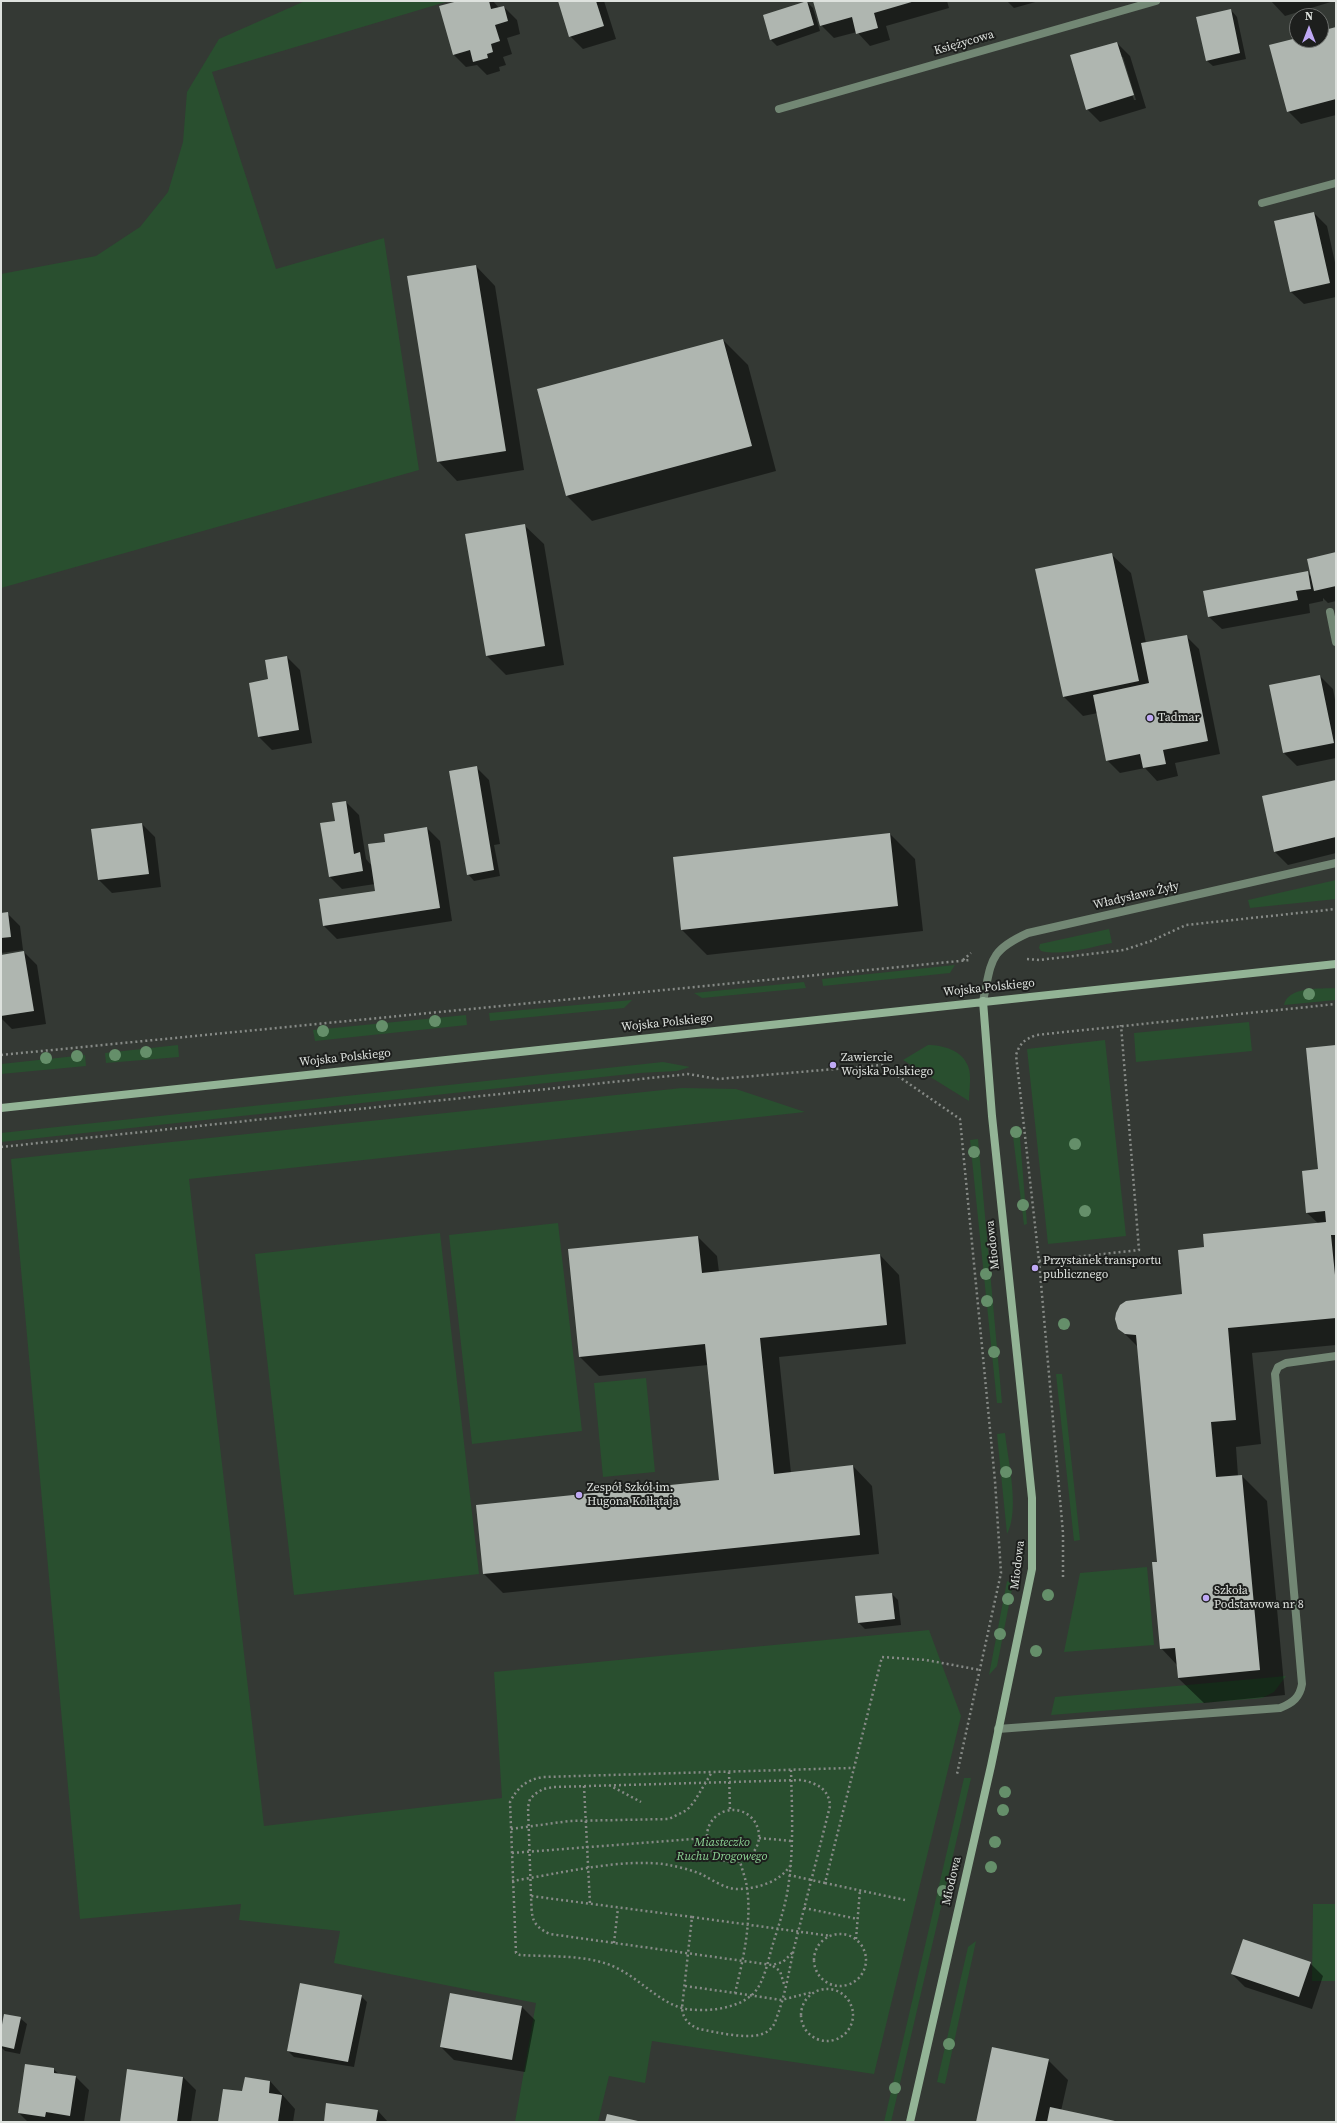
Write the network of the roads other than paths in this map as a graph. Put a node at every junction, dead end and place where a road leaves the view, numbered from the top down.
1 (1156, 1) edge
2 (779, 109) dead end
3 (1336, 183) edge
4 (1262, 203) dead end
5 (1330, 612) dead end
6 (1336, 642) edge
7 (1336, 863) edge
8 (1336, 964) edge
9 (983, 1001) junction
10 (1, 1108) edge
11 (1336, 1356) edge
12 (998, 1729) junction
13 (910, 2122) edge

1 - 2 street, Księżycowa
3 - 4 street
5 - 6 street
7 - 9 street, Władysława Żyły
8 - 9 main road, Wojska Polskiego
9 - 10 main road, Wojska Polskiego
9 - 12 main road, Miodowa
11 - 12 street
12 - 13 main road, Miodowa

